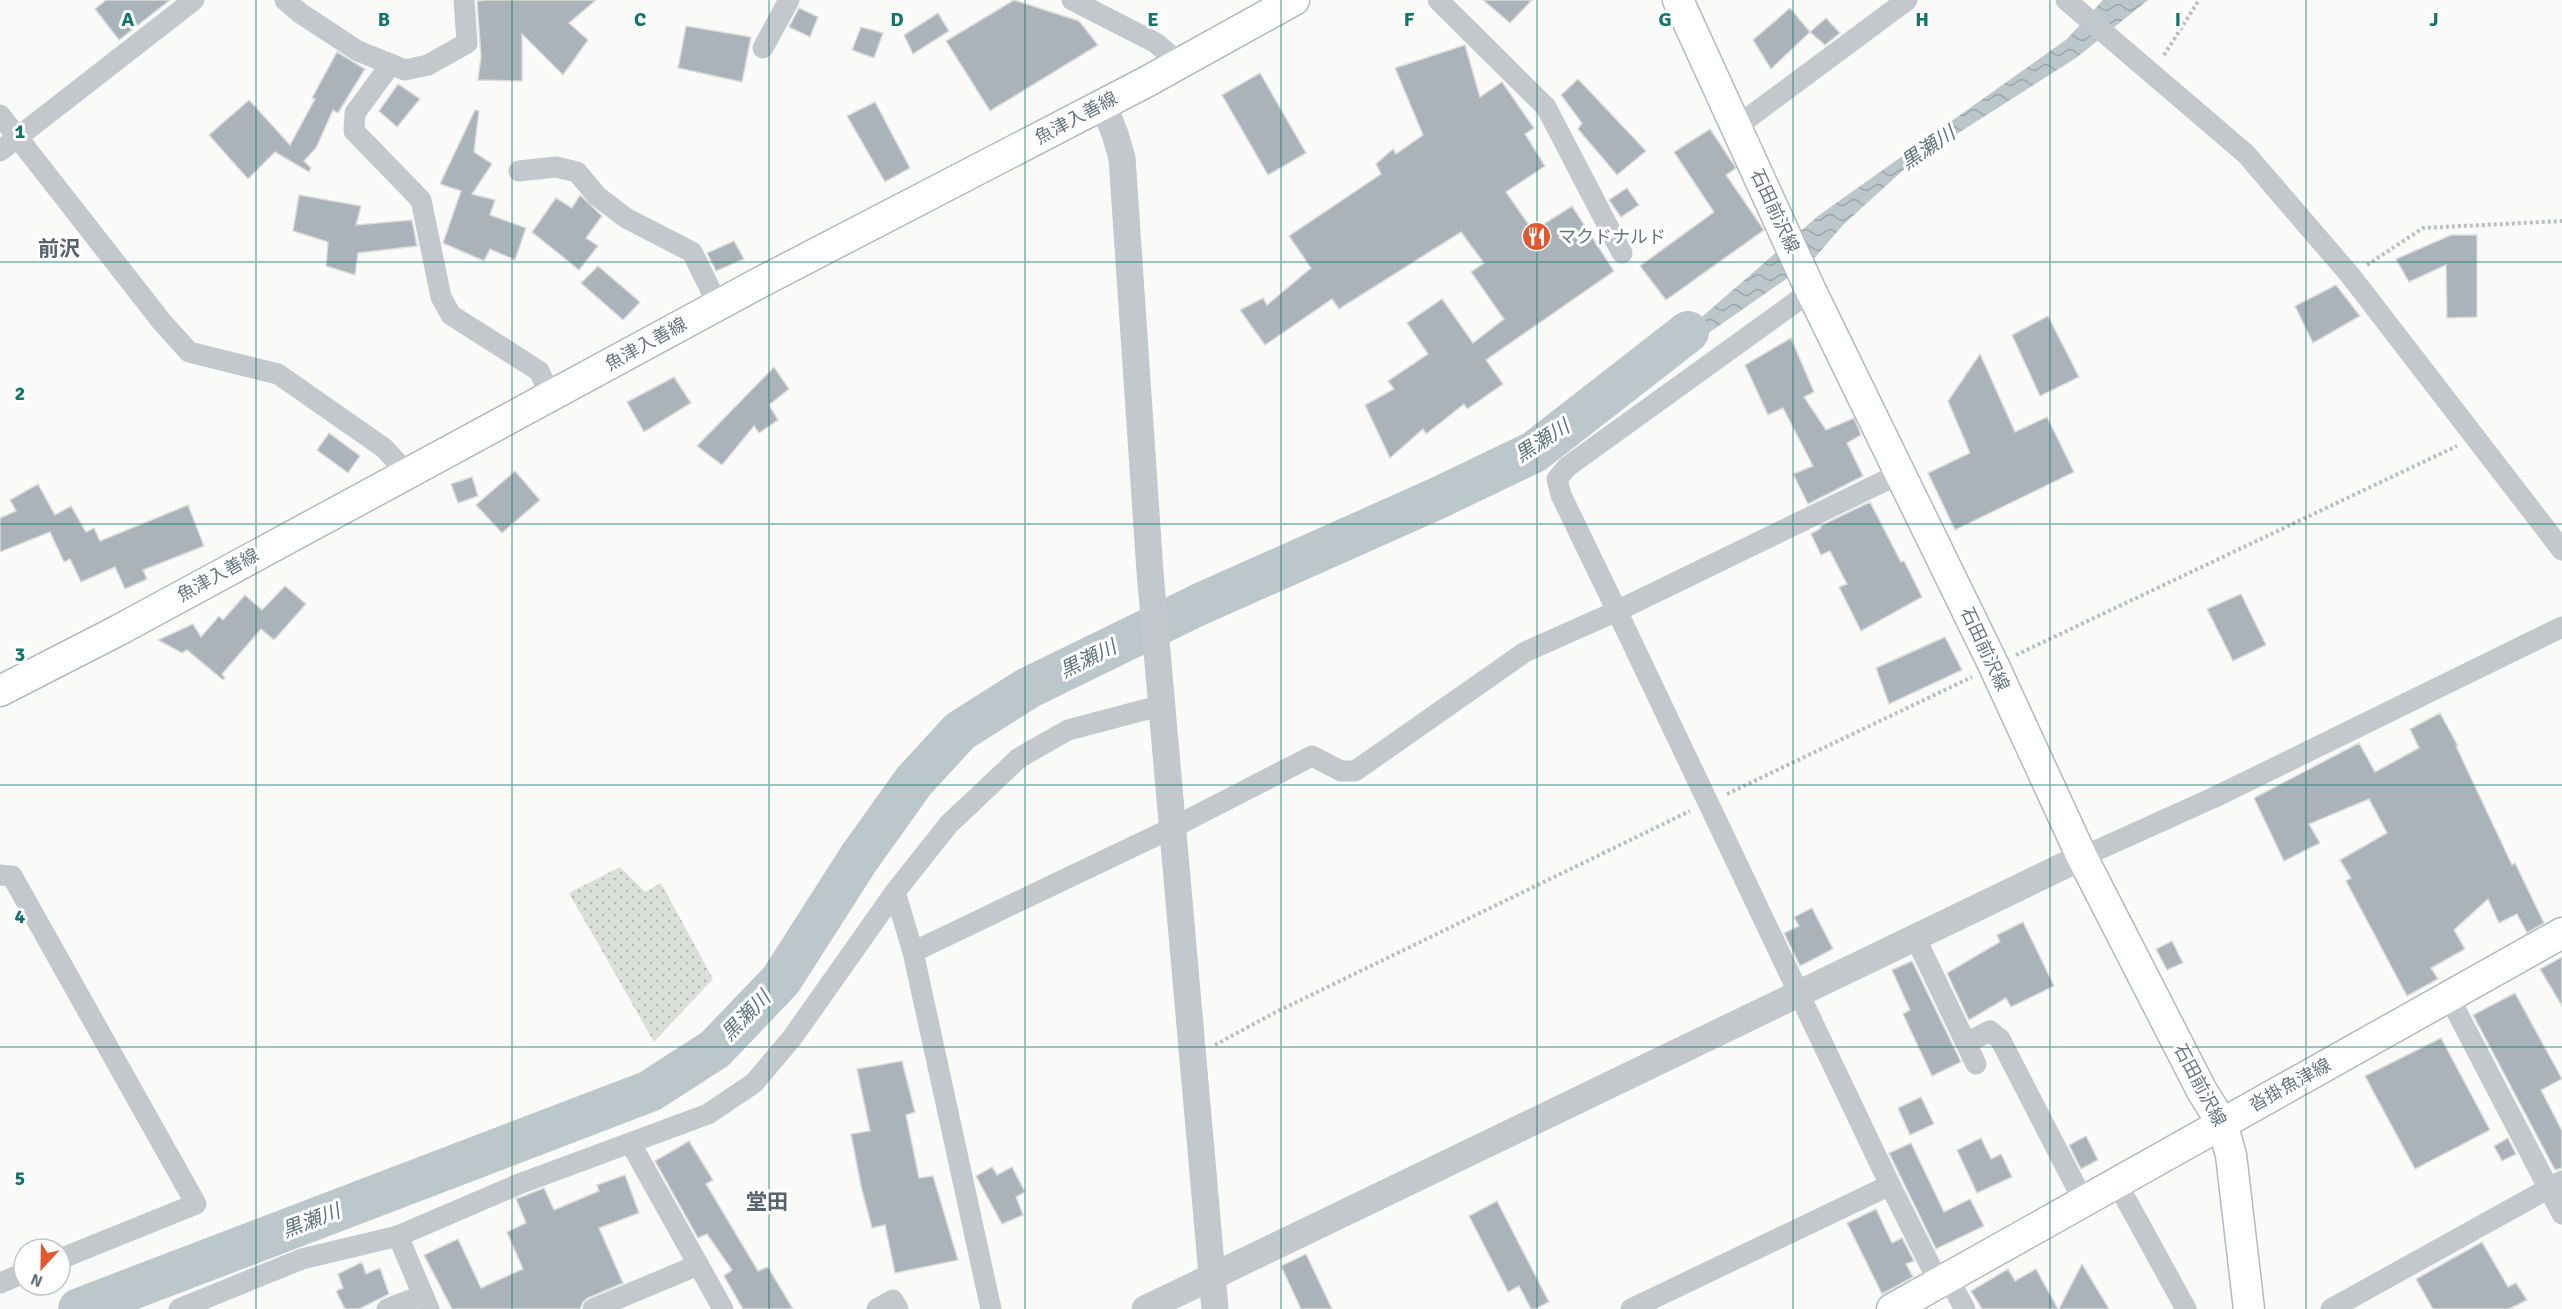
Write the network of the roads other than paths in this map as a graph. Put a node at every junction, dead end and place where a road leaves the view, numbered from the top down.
1 (194, 0) edge
2 (285, 0) edge
3 (465, 0) edge
4 (789, 0) edge
5 (1072, 0) edge
6 (1293, 0) edge
7 (1438, 0) edge
8 (1678, 0) edge
9 (1907, 0) edge
10 (2068, 1) edge
11 (763, 48) dead end
12 (1179, 63) junction
13 (391, 64) junction
14 (1102, 104) junction
15 (0, 115) edge
16 (1736, 127) junction
17 (18, 137) junction
18 (0, 151) edge
19 (519, 171) dead end
20 (1622, 253) dead end
21 (1811, 291) junction
22 (718, 305) junction
23 (551, 396) junction
24 (1901, 473) junction
25 (408, 474) junction
26 (2562, 550) edge
27 (1617, 611) junction
28 (2562, 627) edge
29 (0, 691) edge
30 (1162, 705) junction
31 (1172, 828) junction
32 (2082, 857) junction
33 (0, 875) edge
34 (895, 892) junction
35 (2562, 933) edge
36 (1915, 937) junction
37 (913, 952) junction
38 (1797, 993) junction
39 (2449, 997) junction
40 (1966, 1042) junction
41 (1976, 1064) dead end
42 (2222, 1123) junction
43 (631, 1144) junction
44 (2118, 1184) junction
45 (1890, 1185) junction
46 (2555, 1185) edge
47 (2084, 1202) junction
48 (2562, 1214) edge
49 (398, 1236) junction
50 (72, 1254) edge
51 (698, 1265) junction
52 (1213, 1277) junction
53 (1944, 1280) junction
54 (426, 1302) edge
55 (179, 1309) edge
56 (387, 1309) edge
57 (593, 1309) edge
58 (723, 1309) edge
59 (877, 1309) edge
60 (898, 1309) edge
61 (991, 1309) edge
62 (1145, 1309) edge
63 (1215, 1309) edge
64 (1631, 1309) edge
65 (1892, 1309) edge
66 (1965, 1309) edge
67 (2186, 1309) edge
68 (2249, 1309) edge
69 (2331, 1309) edge

1 - 17 street
2 - 13 street
3 - 13 street
4 - 11 street
5 - 12 street
6 - 12 main road, 魚津入善線
7 - 20 street
8 - 16 main road, 石田前沢線
9 - 16 street
10 - 26 street
12 - 14 main road, 魚津入善線
13 - 23 street
14 - 22 main road, 魚津入善線
14 - 30 street
15 - 17 street
16 - 21 main road, 石田前沢線
17 - 18 street
17 - 25 street
19 - 22 street
21 - 24 main road, 石田前沢線
21 - 27 street
22 - 23 main road, 魚津入善線
23 - 25 main road, 魚津入善線
24 - 27 street
24 - 32 main road, 石田前沢線
25 - 29 main road, 魚津入善線
27 - 31 street
27 - 38 street
28 - 32 street
30 - 31 street
30 - 34 street
31 - 37 street
31 - 52 street
32 - 36 street
32 - 42 main road, 石田前沢線
33 - 50 street
34 - 37 street
34 - 43 street
35 - 39 main road, 沓掛魚津線
36 - 38 street
36 - 40 street
37 - 61 street
38 - 45 street
38 - 52 street
39 - 42 main road, 沓掛魚津線
39 - 46 street
40 - 41 street
40 - 47 street
42 - 44 main road, 沓掛魚津線
42 - 68 main road, 石田前沢線
43 - 49 street
43 - 51 street
44 - 47 main road, 沓掛魚津線
44 - 67 street
45 - 53 street
45 - 64 street
46 - 48 street
46 - 69 street
47 - 53 main road, 沓掛魚津線
49 - 54 street
49 - 55 street
51 - 57 street
51 - 58 street
52 - 62 street
52 - 63 street
53 - 65 main road, 沓掛魚津線
53 - 66 street
54 - 56 street
59 - 60 street

